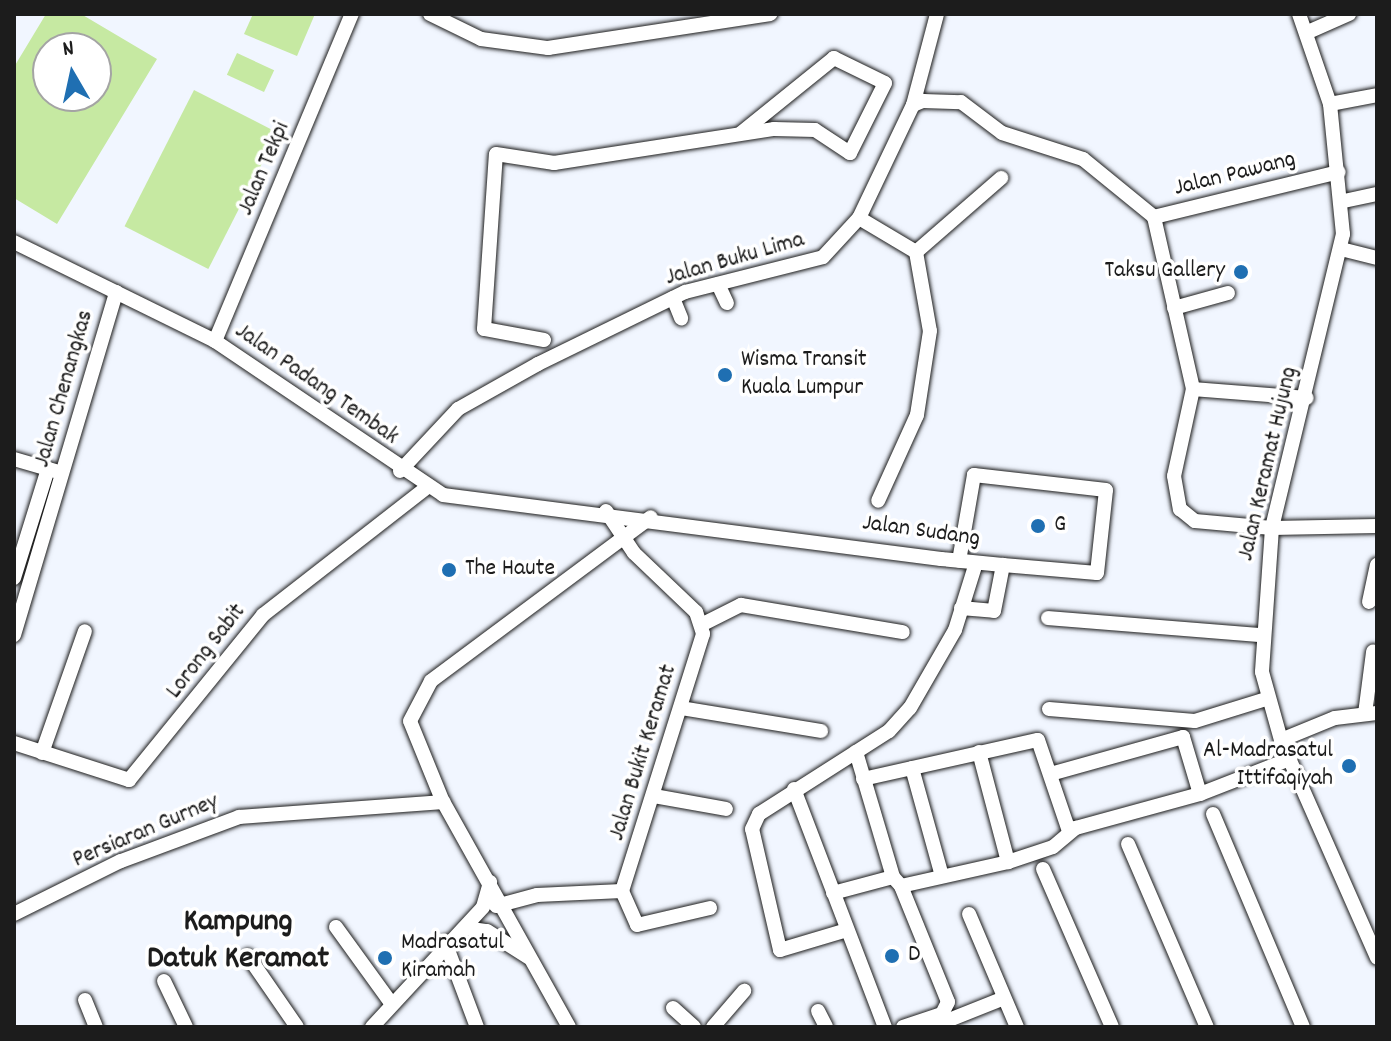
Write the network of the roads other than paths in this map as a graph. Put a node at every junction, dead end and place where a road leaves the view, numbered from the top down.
1 (352, 14) edge
2 (430, 14) edge
3 (770, 14) edge
4 (937, 14) edge
5 (1299, 14) edge
6 (1349, 14) edge
7 (736, 16) edge
8 (1308, 32) junction
9 (1377, 95) edge
10 (1330, 104) junction
11 (913, 105) junction
12 (741, 133) junction
13 (1339, 172) junction
14 (1001, 178) dead end
15 (1377, 194) edge
16 (1344, 201) junction
17 (1154, 217) junction
18 (859, 218) junction
19 (14, 242) edge
20 (1341, 249) junction
21 (916, 252) junction
22 (1377, 258) edge
23 (718, 284) junction
24 (116, 292) junction
25 (1228, 293) dead end
26 (673, 298) junction
27 (727, 303) dead end
28 (1174, 308) junction
29 (681, 318) dead end
30 (544, 340) dead end
31 (215, 341) junction
32 (1193, 389) junction
33 (1307, 398) junction
34 (14, 459) edge
35 (55, 471) junction
36 (400, 471) junction
37 (426, 488) junction
38 (878, 501) dead end
39 (606, 511) junction
40 (652, 517) junction
41 (1377, 526) edge
42 (1272, 528) junction
43 (622, 535) junction
44 (959, 561) junction
45 (976, 563) junction
46 (1003, 565) junction
47 (1377, 565) edge
48 (14, 578) edge
49 (1369, 602) dead end
50 (961, 608) junction
51 (1048, 618) dead end
52 (701, 625) junction
53 (85, 631) dead end
54 (903, 632) dead end
55 (14, 635) edge
56 (1261, 635) junction
57 (1373, 652) dead end
58 (1266, 699) junction
59 (681, 708) junction
60 (1049, 709) dead end
61 (1371, 713) edge
62 (821, 731) dead end
63 (1281, 740) junction
64 (14, 743) edge
65 (856, 752) junction
66 (979, 752) junction
67 (42, 753) junction
68 (1290, 759) junction
69 (912, 768) junction
70 (1054, 773) junction
71 (863, 779) junction
72 (794, 789) junction
73 (1200, 794) junction
74 (654, 796) junction
75 (443, 802) junction
76 (726, 809) dead end
77 (1213, 814) dead end
78 (1069, 831) junction
79 (1128, 844) dead end
80 (1008, 862) junction
81 (1043, 869) dead end
82 (942, 876) junction
83 (897, 881) junction
84 (490, 882) junction
85 (622, 891) junction
86 (833, 893) junction
87 (501, 903) junction
88 (710, 908) dead end
89 (14, 914) edge
90 (969, 914) dead end
91 (336, 927) dead end
92 (465, 928) junction
93 (847, 930) junction
94 (445, 942) junction
95 (248, 956) dead end
96 (1377, 958) edge
97 (532, 960) junction
98 (164, 981) dead end
99 (744, 991) dead end
100 (1004, 998) junction
101 (85, 1000) dead end
102 (673, 1008) dead end
103 (818, 1011) dead end
104 (387, 1015) edge
105 (96, 1027) edge
106 (186, 1027) edge
107 (297, 1027) edge
108 (372, 1027) edge
109 (477, 1027) edge
110 (569, 1027) edge
111 (694, 1027) edge
112 (713, 1027) edge
113 (826, 1027) edge
114 (885, 1027) edge
115 (903, 1027) edge
116 (932, 1027) edge
117 (1017, 1027) edge
118 (1112, 1027) edge
119 (1207, 1027) edge
120 (1303, 1027) edge

1 - 31 street, Jalan Tekpi
2 - 7 street
3 - 7 street
4 - 11 street, Jalan Buku Lima
5 - 8 street, Jalan Keramat Hujung
6 - 8 street
8 - 10 street, Jalan Keramat Hujung
9 - 10 street
10 - 13 street, Jalan Keramat Hujung
11 - 17 street
11 - 18 street, Jalan Buku Lima
12 - 12 street
12 - 30 street
13 - 16 street, Jalan Keramat Hujung
13 - 17 street, Jalan Pawang
14 - 21 street
15 - 16 street
16 - 20 street, Jalan Keramat Hujung
17 - 28 street, Jalan Pawang
18 - 21 street
18 - 23 street, Jalan Buku Lima
19 - 24 street, Jalan Padang Tembak
20 - 22 street
20 - 33 street, Jalan Keramat Hujung
21 - 38 street
23 - 26 street, Jalan Buku Lima
23 - 27 street
24 - 31 street, Jalan Padang Tembak
24 - 35 street, Jalan Chenangkas
25 - 28 street
26 - 29 street
26 - 36 street, Jalan Buku Lima
28 - 32 street, Jalan Pawang
31 - 36 street, Jalan Padang Tembak
32 - 33 street
32 - 42 street, Jalan Pawang
33 - 42 street, Jalan Keramat Hujung
34 - 35 street
35 - 48 street
35 - 55 street, Jalan Chenangkas
36 - 37 street, Jalan Padang Tembak
37 - 39 street, Jalan Padang Tembak
37 - 67 street, Lorong Sabit
39 - 40 street, Jalan Sudang
39 - 43 street
40 - 43 street
40 - 44 street, Jalan Sudang
41 - 42 street, Jalan Pawang
42 - 56 street, Jalan Keramat Hujung
43 - 52 street
43 - 75 street
44 - 45 street, Jalan Sudang
44 - 46 street, Jalan Sudang
45 - 46 street, Jalan Sudang
45 - 50 street
46 - 50 street
47 - 49 street
50 - 65 street
51 - 56 street
52 - 54 street
52 - 59 street, Jalan Bukit Keramat
53 - 67 street
56 - 58 street, Jalan Keramat Hujung
57 - 61 street
58 - 60 street
58 - 63 street, Jalan Keramat Hujung
59 - 62 street
59 - 74 street, Jalan Bukit Keramat
61 - 63 street
63 - 68 street, Jalan Keramat Hujung
64 - 67 street, Lorong Sabit
65 - 71 street
65 - 72 street
66 - 69 street
66 - 70 street
66 - 80 street
68 - 73 street
68 - 96 street, Jalan Keramat Hujung
69 - 71 street
69 - 82 street
70 - 73 street
70 - 78 street
71 - 83 street
72 - 86 street
72 - 93 street
73 - 78 street
74 - 76 street
74 - 85 street, Jalan Bukit Keramat
75 - 84 street
75 - 89 street, Persiaran Gurney
77 - 120 street
78 - 80 street
79 - 119 street
80 - 82 street
81 - 118 street
82 - 83 street
83 - 86 street
83 - 115 street
84 - 87 street
84 - 92 street
85 - 87 street
85 - 88 street
86 - 93 street
87 - 92 street
87 - 97 street
90 - 100 street
91 - 104 street
92 - 94 street
92 - 97 street
93 - 114 street
94 - 104 street
94 - 109 street
95 - 107 street
97 - 110 street
98 - 106 street
99 - 112 street
100 - 116 street
100 - 117 street
101 - 105 street
102 - 111 street
103 - 113 street
104 - 108 street

